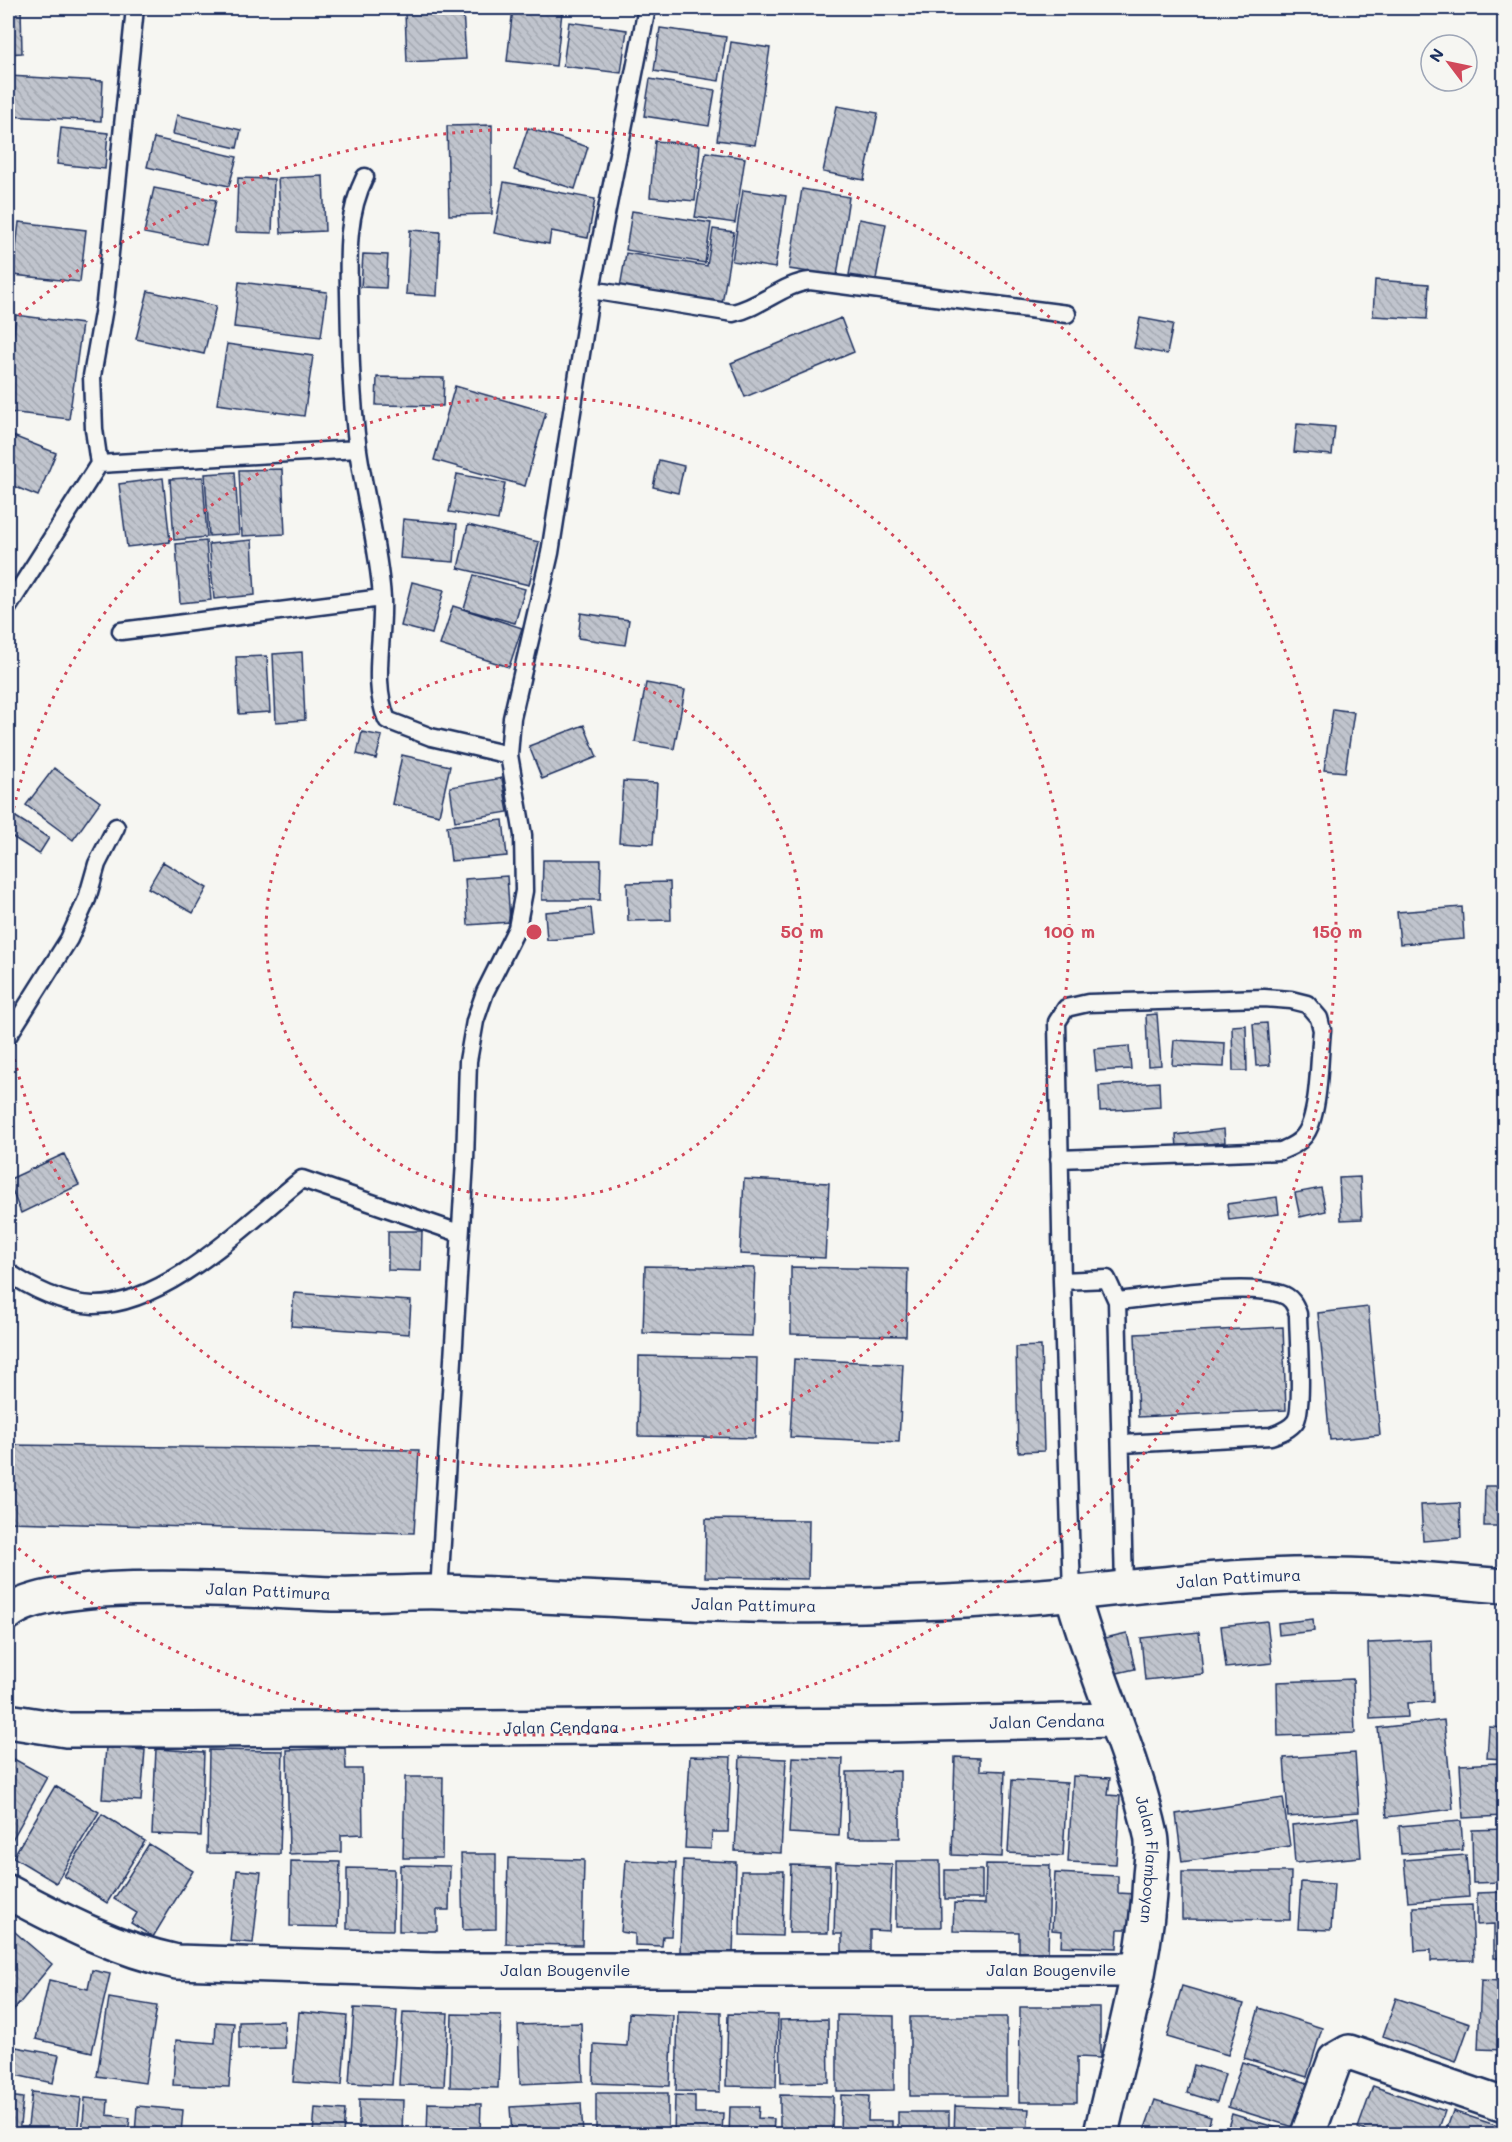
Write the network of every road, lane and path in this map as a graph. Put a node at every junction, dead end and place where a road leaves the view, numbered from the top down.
1 (135, 8) edge
2 (646, 8) edge
3 (365, 177) dead end
4 (591, 290) junction
5 (1067, 314) dead end
6 (358, 449) junction
7 (99, 464) junction
8 (382, 598) junction
9 (8, 607) edge
10 (121, 631) dead end
11 (509, 755) junction
12 (116, 827) dead end
13 (8, 1036) edge
14 (1059, 1159) junction
15 (459, 1233) junction
16 (8, 1272) edge
17 (1062, 1281) junction
18 (1117, 1301) junction
19 (1122, 1444) junction
20 (1124, 1586) junction
21 (1504, 1586) edge
22 (439, 1592) junction
23 (1072, 1593) junction
24 (8, 1613) edge
25 (1114, 1719) junction
26 (8, 1721) edge
27 (8, 1892) edge
28 (1138, 1970) junction
29 (1504, 2105) edge
30 (1101, 2134) edge
31 (1308, 2134) edge

1 - 7 lane
2 - 4 lane
3 - 6 lane
4 - 5 lane
4 - 11 lane
6 - 7 lane
6 - 8 lane
7 - 9 lane
8 - 10 lane
8 - 11 lane
11 - 15 lane
12 - 13 lane
14 - 14 lane
14 - 17 lane
15 - 16 lane
15 - 22 lane
17 - 18 lane
17 - 23 lane
18 - 19 lane
18 - 19 lane
19 - 20 lane
20 - 21 street, Jalan Pattimura
20 - 23 street, Jalan Pattimura
22 - 23 street, Jalan Pattimura
22 - 24 street, Jalan Pattimura
23 - 25 street, Jalan Flamboyan
25 - 26 street, Jalan Cendana
25 - 28 street, Jalan Flamboyan
27 - 28 street, Jalan Bougenvile
28 - 30 street, Jalan Flamboyan
29 - 31 street

